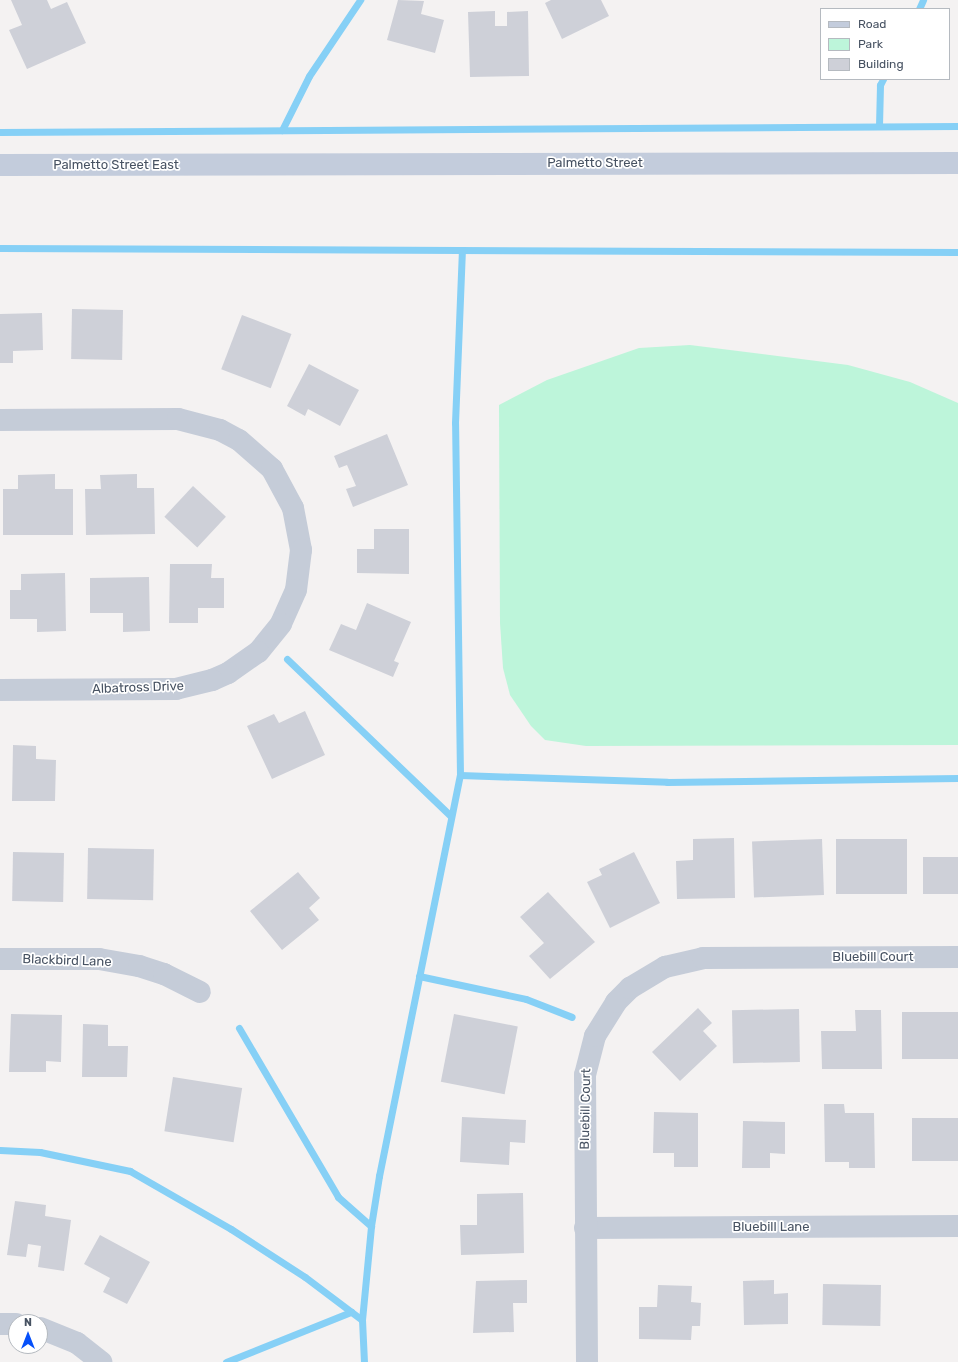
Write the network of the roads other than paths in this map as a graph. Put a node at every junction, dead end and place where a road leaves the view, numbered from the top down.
1 (958, 163) edge
2 (232, 164) joint
3 (0, 165) edge
4 (0, 420) edge
5 (0, 690) edge
6 (958, 957) edge
7 (0, 959) edge
8 (200, 992) dead end
9 (958, 1226) edge
10 (585, 1228) junction
11 (48, 1331) edge
12 (101, 1362) edge
13 (586, 1362) edge

1 - 2 main road, Palmetto Street
2 - 3 main road, Palmetto Street East
4 - 5 street, Albatross Drive
6 - 10 street, Bluebill Court
7 - 8 street, Blackbird Lane
9 - 10 street, Bluebill Lane
10 - 13 street, Bluebill Court
11 - 12 street

